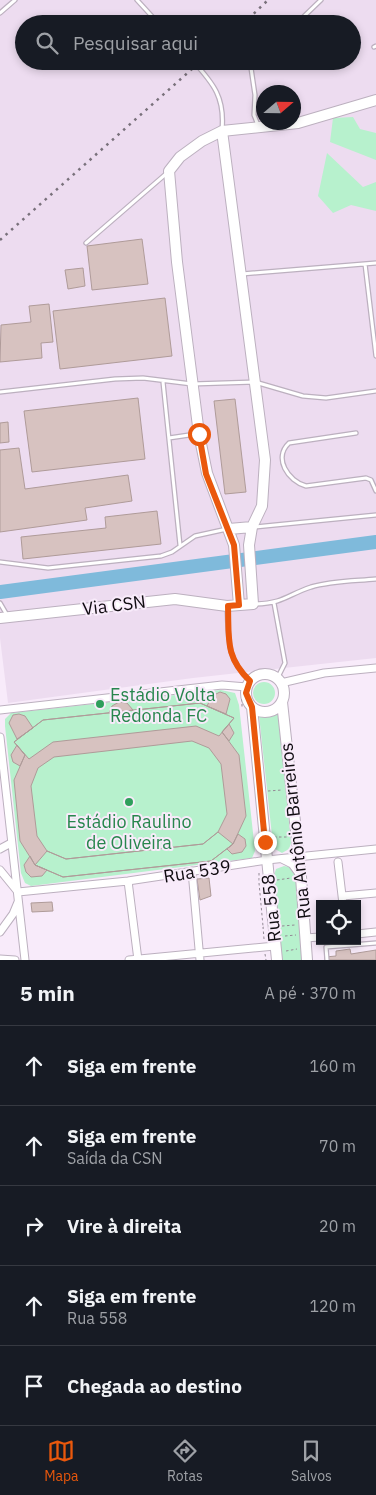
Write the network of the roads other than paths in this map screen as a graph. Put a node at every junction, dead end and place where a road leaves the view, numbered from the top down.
1 (15, 0) edge
2 (137, 0) edge
3 (321, 0) edge
4 (0, 13) edge
5 (151, 15) edge
6 (305, 15) edge
7 (201, 70) edge
8 (251, 70) edge
9 (376, 100) edge
10 (256, 120) edge
11 (301, 122) edge
12 (256, 127) edge
13 (222, 131) junction
14 (169, 170) junction
15 (86, 243) dead end
16 (376, 263) edge
17 (365, 264) junction
18 (240, 274) junction
19 (376, 356) edge
20 (163, 382) junction
21 (255, 382) junction
22 (192, 384) junction
23 (376, 391) edge
24 (0, 392) edge
25 (356, 433) dead end
26 (199, 434) junction
27 (169, 438) junction
28 (376, 491) edge
29 (376, 515) edge
30 (252, 527) junction
31 (229, 529) junction
32 (180, 546) junction
33 (0, 562) edge
34 (376, 579) edge
35 (0, 603) edge
36 (274, 603) junction
37 (253, 604) junction
38 (239, 605) junction
39 (228, 606) junction
40 (4, 615) edge
41 (376, 668) edge
42 (279, 681) junction
43 (248, 684) junction
44 (282, 702) junction
45 (252, 707) junction
46 (0, 710) edge
47 (0, 737) edge
48 (11, 843) junction
49 (0, 849) edge
50 (376, 849) edge
51 (299, 856) junction
52 (279, 859) junction
53 (267, 860) junction
54 (338, 862) dead end
55 (0, 870) edge
56 (192, 871) junction
57 (301, 877) junction
58 (128, 881) junction
59 (376, 892) edge
60 (18, 895) junction
61 (343, 900) edge
62 (0, 932) edge
63 (376, 932) edge
64 (361, 934) edge
65 (316, 939) edge
66 (305, 943) junction
67 (376, 943) edge
68 (276, 953) edge
69 (200, 957) edge
70 (0, 959) edge
71 (15, 960) edge
72 (25, 960) edge
73 (129, 960) edge
74 (138, 960) edge
75 (307, 960) edge
76 (327, 960) edge

1 - 4 lane
2 - 5 lane
3 - 6 lane
7 - 13 lane
8 - 10 lane
9 - 11 street
12 - 13 street
13 - 14 street
13 - 18 street
14 - 15 lane
14 - 22 street
16 - 17 lane
17 - 18 lane
17 - 19 lane
18 - 21 street
20 - 22 lane
20 - 24 lane
20 - 27 lane
21 - 22 lane
21 - 23 lane
21 - 30 street
22 - 26 street
25 - 28 lane
26 - 27 lane
26 - 31 street
27 - 32 lane
29 - 30 lane
30 - 31 street
30 - 37 street
31 - 32 lane
31 - 38 street
32 - 33 lane
34 - 36 lane
35 - 40 lane
36 - 37 lane
36 - 42 lane
37 - 38 street, Via CSN
38 - 39 street, Via CSN
39 - 40 street, Via CSN
39 - 43 lane
41 - 42 street
42 - 43 street
42 - 44 street
43 - 45 street
43 - 46 street
44 - 45 street
44 - 51 street, Rua Antônio Barreiros
45 - 53 street, Rua 558
47 - 48 street
48 - 49 street
48 - 60 street
50 - 51 street, Rua 539
51 - 52 street, Rua 539
51 - 57 street, Rua Antônio Barreiros
52 - 53 street, Rua 539
52 - 57 street
53 - 56 street, Rua 539
53 - 68 street, Rua 558
54 - 61 street
55 - 60 street
56 - 58 street, Rua 539
56 - 69 street
57 - 66 street, Rua Antônio Barreiros
58 - 60 street, Rua 539
58 - 74 street
59 - 61 street
60 - 62 street
60 - 72 street
63 - 64 street
65 - 66 street
66 - 75 street, Rua Antônio Barreiros
67 - 76 lane
68 - 69 street
69 - 74 street
70 - 71 street
73 - 74 street

